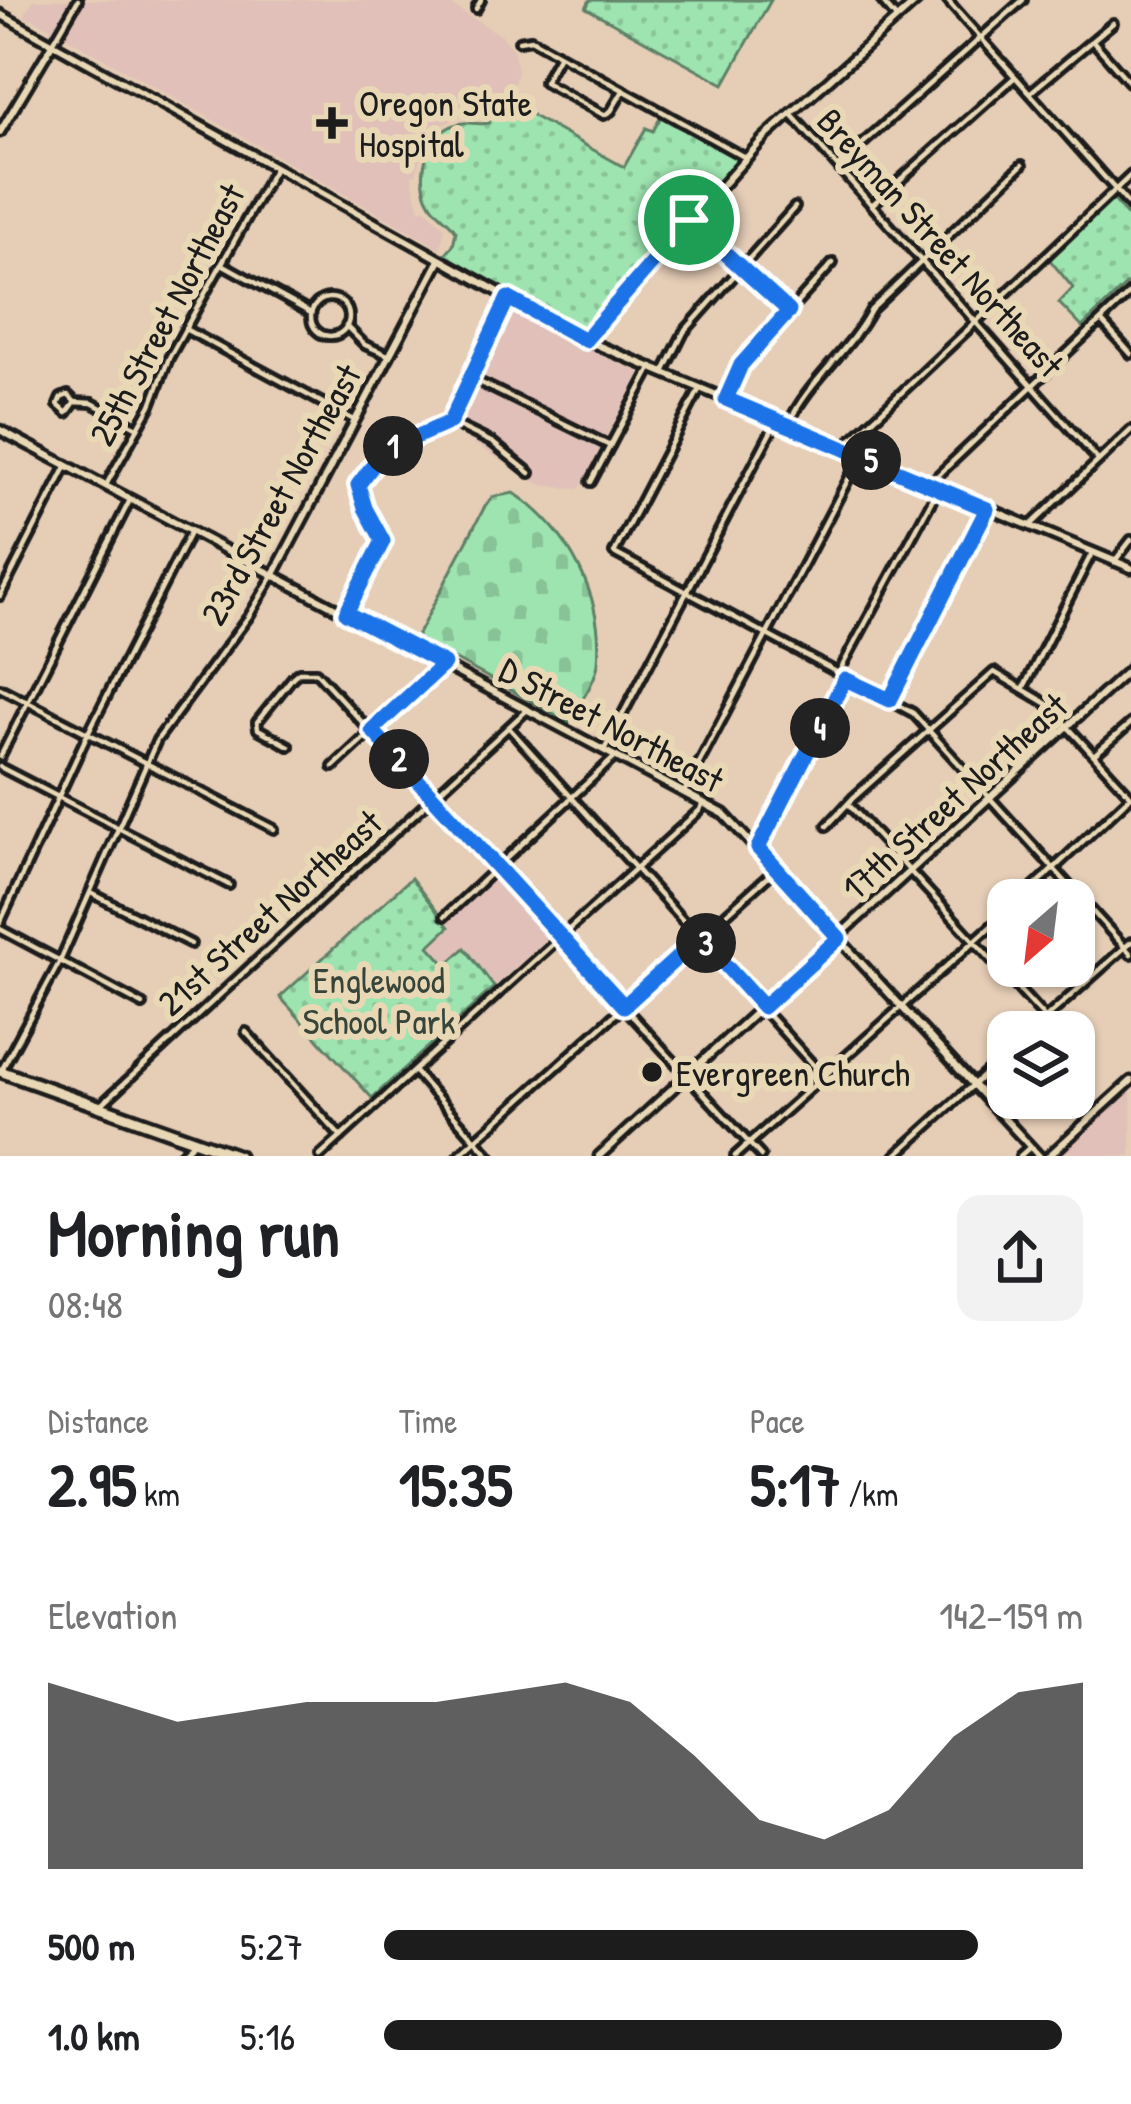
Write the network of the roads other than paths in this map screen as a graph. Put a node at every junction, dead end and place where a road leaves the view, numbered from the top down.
1 (78, 0) edge
2 (482, 0) edge
3 (881, 0) edge
4 (918, 0) edge
5 (947, 0) edge
6 (1023, 0) edge
7 (476, 10) dead end
8 (0, 14) edge
9 (897, 19) junction
10 (1113, 22) dead end
11 (981, 38) junction
12 (1093, 40) junction
13 (518, 41) dead end
14 (53, 43) junction
15 (559, 55) junction
16 (1015, 76) junction
17 (1129, 82) edge
18 (125, 83) junction
19 (623, 91) junction
20 (119, 93) dead end
21 (1030, 93) junction
22 (790, 114) junction
23 (0, 132) edge
24 (746, 158) junction
25 (838, 166) junction
26 (1022, 166) dead end
27 (275, 168) junction
28 (1131, 175) edge
29 (1116, 189) junction
30 (873, 204) junction
31 (795, 207) dead end
32 (1131, 207) edge
33 (689, 220) junction
34 (924, 259) junction
35 (440, 260) junction
36 (833, 263) dead end
37 (222, 264) junction
38 (741, 268) junction
39 (1131, 292) edge
40 (508, 298) junction
41 (789, 311) junction
42 (311, 313) junction
43 (975, 320) junction
44 (1101, 320) junction
45 (346, 326) junction
46 (185, 329) junction
47 (585, 340) junction
48 (1131, 354) edge
49 (388, 356) junction
50 (652, 368) junction
51 (664, 372) junction
52 (471, 378) junction
53 (1032, 385) junction
54 (700, 388) junction
55 (726, 399) junction
56 (75, 403) dead end
57 (354, 420) junction
58 (776, 420) junction
59 (450, 422) junction
60 (788, 425) junction
61 (138, 428) junction
62 (1131, 430) edge
63 (1, 432) edge
64 (610, 446) junction
65 (843, 448) junction
66 (861, 455) junction
67 (1098, 460) junction
68 (67, 465) junction
69 (530, 473) dead end
70 (591, 482) dead end
71 (105, 486) junction
72 (934, 487) junction
73 (130, 499) junction
74 (987, 509) junction
75 (1030, 527) junction
76 (191, 531) junction
77 (1131, 540) edge
78 (1092, 553) junction
79 (1114, 562) junction
80 (1131, 568) edge
81 (274, 574) junction
82 (687, 592) junction
83 (0, 596) edge
84 (346, 613) junction
85 (767, 636) junction
86 (444, 664) junction
87 (1131, 668) edge
88 (838, 674) junction
89 (845, 679) junction
90 (0, 688) edge
91 (1023, 688) junction
92 (890, 700) junction
93 (26, 701) junction
94 (528, 709) junction
95 (1131, 723) edge
96 (1070, 728) junction
97 (510, 729) junction
98 (929, 729) junction
99 (372, 730) junction
100 (88, 734) junction
101 (289, 746) dead end
102 (604, 750) junction
103 (1096, 754) junction
104 (616, 756) junction
105 (0, 757) edge
106 (145, 762) junction
107 (0, 767) edge
108 (333, 767) dead end
109 (685, 792) junction
110 (1131, 796) edge
111 (59, 797) junction
112 (434, 798) junction
113 (992, 798) junction
114 (574, 800) junction
115 (703, 802) junction
116 (849, 803) junction
117 (827, 826) dead end
118 (119, 828) junction
119 (274, 829) dead end
120 (758, 848) junction
121 (1055, 867) junction
122 (498, 868) junction
123 (776, 868) junction
124 (637, 869) junction
125 (910, 872) junction
126 (1042, 879) edge
127 (229, 885) dead end
128 (91, 893) junction
129 (446, 916) dead end
130 (0, 926) edge
131 (987, 930) edge
132 (700, 937) junction
133 (562, 938) junction
134 (839, 938) junction
135 (974, 942) junction
136 (191, 944) dead end
137 (1128, 944) edge
138 (1131, 954) edge
139 (60, 961) junction
140 (143, 1005) dead end
141 (624, 1006) junction
142 (763, 1007) junction
143 (901, 1007) junction
144 (1039, 1011) edge
145 (1054, 1011) edge
146 (246, 1032) dead end
147 (413, 1070) junction
148 (0, 1071) edge
149 (987, 1071) edge
150 (688, 1075) junction
151 (824, 1077) junction
152 (1131, 1081) edge
153 (973, 1084) junction
154 (100, 1107) junction
155 (340, 1137) junction
156 (476, 1140) junction
157 (195, 1141) junction
158 (749, 1144) junction
159 (1030, 1147) junction
160 (179, 1156) edge
161 (238, 1156) edge
162 (320, 1156) edge
163 (458, 1156) edge
164 (490, 1156) edge
165 (599, 1156) edge
166 (736, 1156) edge
167 (761, 1156) edge
168 (895, 1156) edge
169 (1020, 1156) edge
170 (1039, 1156) edge
171 (1049, 1156) edge

1 - 14 street
2 - 7 street
3 - 9 street
4 - 9 street
5 - 11 street
6 - 11 street
8 - 14 street
9 - 22 street
10 - 12 street
11 - 16 street
11 - 25 street
12 - 17 street
12 - 21 street
13 - 15 street
14 - 18 street
14 - 23 street
15 - 19 street
15 - 19 street
16 - 21 street
16 - 30 street
18 - 20 street
18 - 27 street
19 - 24 street
21 - 29 street
22 - 24 street
22 - 25 street, Breyman Street Northeast
24 - 33 street
25 - 30 street, Breyman Street Northeast
26 - 34 street
27 - 35 street
27 - 37 street, 25th Street Northeast
28 - 29 street
29 - 32 street
29 - 43 street
30 - 34 street, Breyman Street Northeast
31 - 38 street
33 - 38 street
33 - 47 street
34 - 43 street, Breyman Street Northeast
34 - 60 street
35 - 40 street
35 - 49 street, 23rd Street Northeast
36 - 41 street
37 - 42 street
37 - 46 street, 25th Street Northeast
38 - 41 street
38 - 51 street
39 - 44 street
40 - 47 street
40 - 52 street
41 - 55 street
42 - 45 street
42 - 45 street
43 - 53 street, Breyman Street Northeast
43 - 65 street
44 - 48 street
44 - 53 street
45 - 49 street
46 - 57 street
46 - 61 street, 25th Street Northeast
47 - 50 street
49 - 57 street, 23rd Street Northeast
50 - 51 street
50 - 64 street
51 - 54 street
52 - 59 street
52 - 64 street
53 - 67 street, Breyman Street Northeast
53 - 72 street
54 - 55 street
54 - 82 street
55 - 58 street
56 - 61 street
57 - 81 street, 23rd Street Northeast
58 - 60 street
58 - 82 street
59 - 69 street
59 - 84 street
60 - 65 street
61 - 71 street, 25th Street Northeast
62 - 67 street
63 - 68 street, D Street Northeast
64 - 70 street
65 - 66 street
66 - 72 street
66 - 85 street
67 - 75 street
68 - 71 street, D Street Northeast
68 - 83 street
71 - 73 street, D Street Northeast
72 - 74 street
72 - 88 street
73 - 76 street, D Street Northeast
73 - 93 street, 25th Street Northeast
74 - 75 street
74 - 92 street
75 - 78 street
76 - 81 street, D Street Northeast
76 - 100 street
77 - 79 street
78 - 79 street
78 - 91 street
79 - 80 street
81 - 84 street, D Street Northeast
81 - 106 street, 23rd Street Northeast
82 - 85 street
82 - 102 street
84 - 86 street, D Street Northeast
85 - 88 street
85 - 109 street
86 - 94 street, D Street Northeast
86 - 99 street
87 - 96 street, 17th Street Northeast
88 - 89 street
89 - 92 street
89 - 120 street
90 - 93 street
91 - 96 street
91 - 98 street
92 - 98 street
93 - 100 street
93 - 105 street, 25th Street Northeast
94 - 97 street, 21st Street Northeast
94 - 102 street, D Street Northeast
95 - 103 street
96 - 103 street
96 - 113 street, 17th Street Northeast
97 - 112 street, 21st Street Northeast
97 - 114 street
98 - 113 street
98 - 116 street
99 - 101 street
99 - 108 street
99 - 112 street
100 - 106 street
100 - 111 street
102 - 104 street, D Street Northeast
103 - 110 street
104 - 109 street, D Street Northeast
104 - 114 street
106 - 118 street, 23rd Street Northeast
106 - 119 street
107 - 111 street
109 - 115 street, D Street Northeast
110 - 121 street
111 - 118 street
111 - 130 street
112 - 122 street
112 - 154 street, 21st Street Northeast
113 - 121 street
113 - 125 street, 17th Street Northeast
114 - 122 street
114 - 124 street
115 - 120 street, D Street Northeast
115 - 124 street
116 - 117 street
116 - 125 street
118 - 127 street
118 - 128 street, 23rd Street Northeast
120 - 123 street, D Street Northeast
121 - 126 street
121 - 137 street
122 - 129 street
122 - 133 street
123 - 132 street
123 - 134 street, D Street Northeast
124 - 132 street
124 - 133 street
125 - 134 street, 17th Street Northeast
125 - 135 street
128 - 136 street
128 - 139 street, 23rd Street Northeast
130 - 139 street
131 - 135 street
132 - 141 street
132 - 142 street
133 - 141 street
133 - 147 street
134 - 142 street, 17th Street Northeast
134 - 143 street, D Street Northeast
135 - 143 street
135 - 144 street
137 - 138 street
137 - 145 street
139 - 140 street
139 - 148 street, 23rd Street Northeast
141 - 150 street
141 - 156 street
142 - 150 street, 17th Street Northeast
142 - 151 street
143 - 151 street
143 - 153 street, D Street Northeast
146 - 155 street
147 - 155 street
147 - 156 street
148 - 154 main road
149 - 153 street
150 - 158 street
150 - 165 street, 17th Street Northeast
151 - 158 street
152 - 171 street
153 - 159 street, D Street Northeast
153 - 168 street
154 - 157 main road
155 - 162 street
156 - 163 street
156 - 164 street
157 - 160 street
157 - 161 main road
158 - 166 street
158 - 167 street
159 - 169 street
159 - 170 street, D Street Northeast

